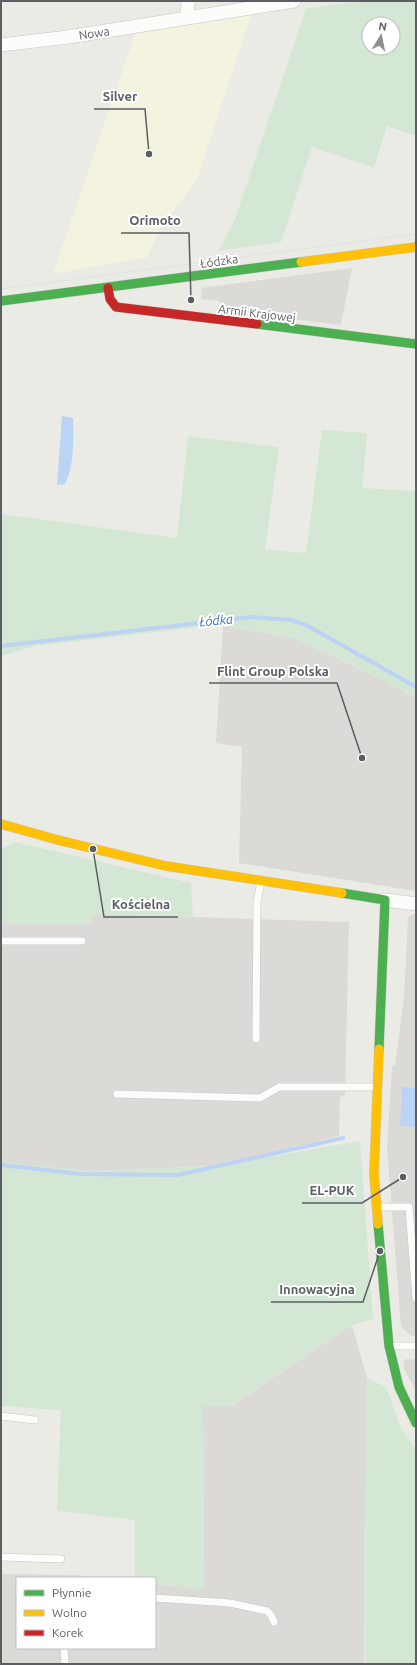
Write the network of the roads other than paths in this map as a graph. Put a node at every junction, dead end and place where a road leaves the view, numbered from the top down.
1 (188, 1) edge
2 (294, 1) edge
3 (187, 18) junction
4 (1, 45) edge
5 (416, 246) edge
6 (108, 288) junction
7 (1, 297) edge
8 (19, 299) junction
9 (1, 301) edge
10 (416, 344) edge
11 (1, 824) edge
12 (261, 881) junction
13 (385, 900) junction
14 (416, 904) edge
15 (1, 941) edge
16 (82, 941) dead end
17 (256, 1039) dead end
18 (376, 1087) junction
19 (116, 1094) dead end
20 (376, 1207) junction
21 (416, 1298) edge
22 (389, 1346) junction
23 (416, 1346) edge
24 (1, 1416) edge
25 (35, 1420) dead end
26 (416, 1423) edge
27 (1, 1556) edge
28 (61, 1559) dead end
29 (156, 1598) edge
30 (274, 1622) dead end
31 (64, 1649) edge
32 (64, 1664) edge

1 - 3 street
2 - 3 street, Nowa
3 - 4 street, Nowa
5 - 6 street, Łódzka
6 - 8 street, Łódzka
6 - 10 street, Armii Krajowej
7 - 8 lane
8 - 9 street, Łódzka
11 - 12 street
12 - 13 street
12 - 17 lane
13 - 14 street
13 - 18 street
15 - 16 lane
18 - 19 lane
18 - 20 street
20 - 21 lane
20 - 22 street
22 - 23 lane
22 - 26 street
24 - 25 lane
27 - 28 lane
29 - 30 lane
31 - 32 lane

